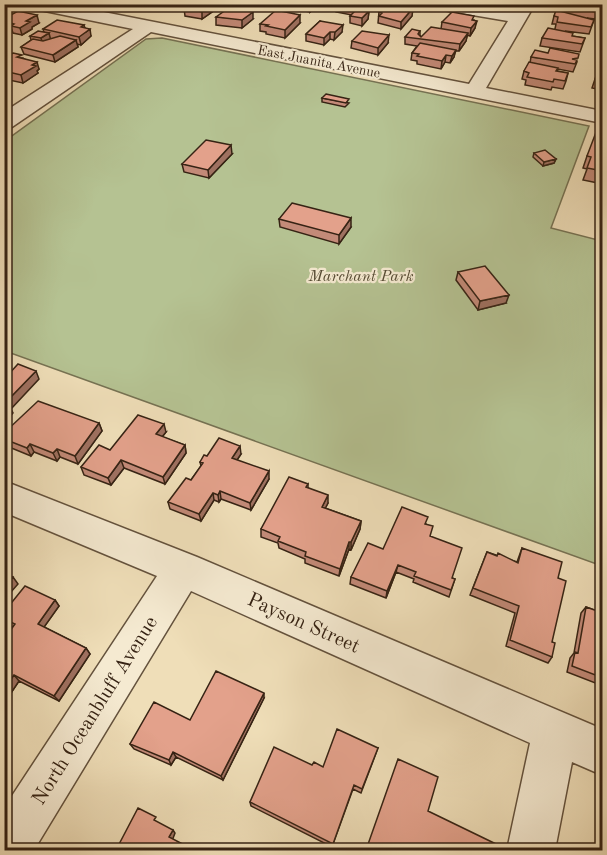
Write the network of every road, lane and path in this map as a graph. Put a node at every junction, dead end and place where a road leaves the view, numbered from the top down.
1 (35, 4) edge
2 (437, 4) edge
3 (523, 11) edge
4 (147, 27) junction
5 (474, 92) junction
6 (553, 108) junction
7 (603, 117) edge
8 (4, 122) edge
9 (527, 124) dead end
10 (4, 496) edge
11 (183, 569) junction
12 (555, 731) junction
13 (603, 752) edge
14 (6, 850) edge
15 (531, 850) edge

1 - 4 street, East Juanita Avenue
2 - 3 street
3 - 5 street
4 - 5 street, East Juanita Avenue
4 - 8 street
5 - 6 street, East Juanita Avenue
6 - 7 street, East Juanita Avenue
6 - 9 street
10 - 11 street, Payson Street
11 - 12 street, Payson Street
11 - 14 street, North Oceanbluff Avenue
12 - 13 street, Payson Street
12 - 15 street

